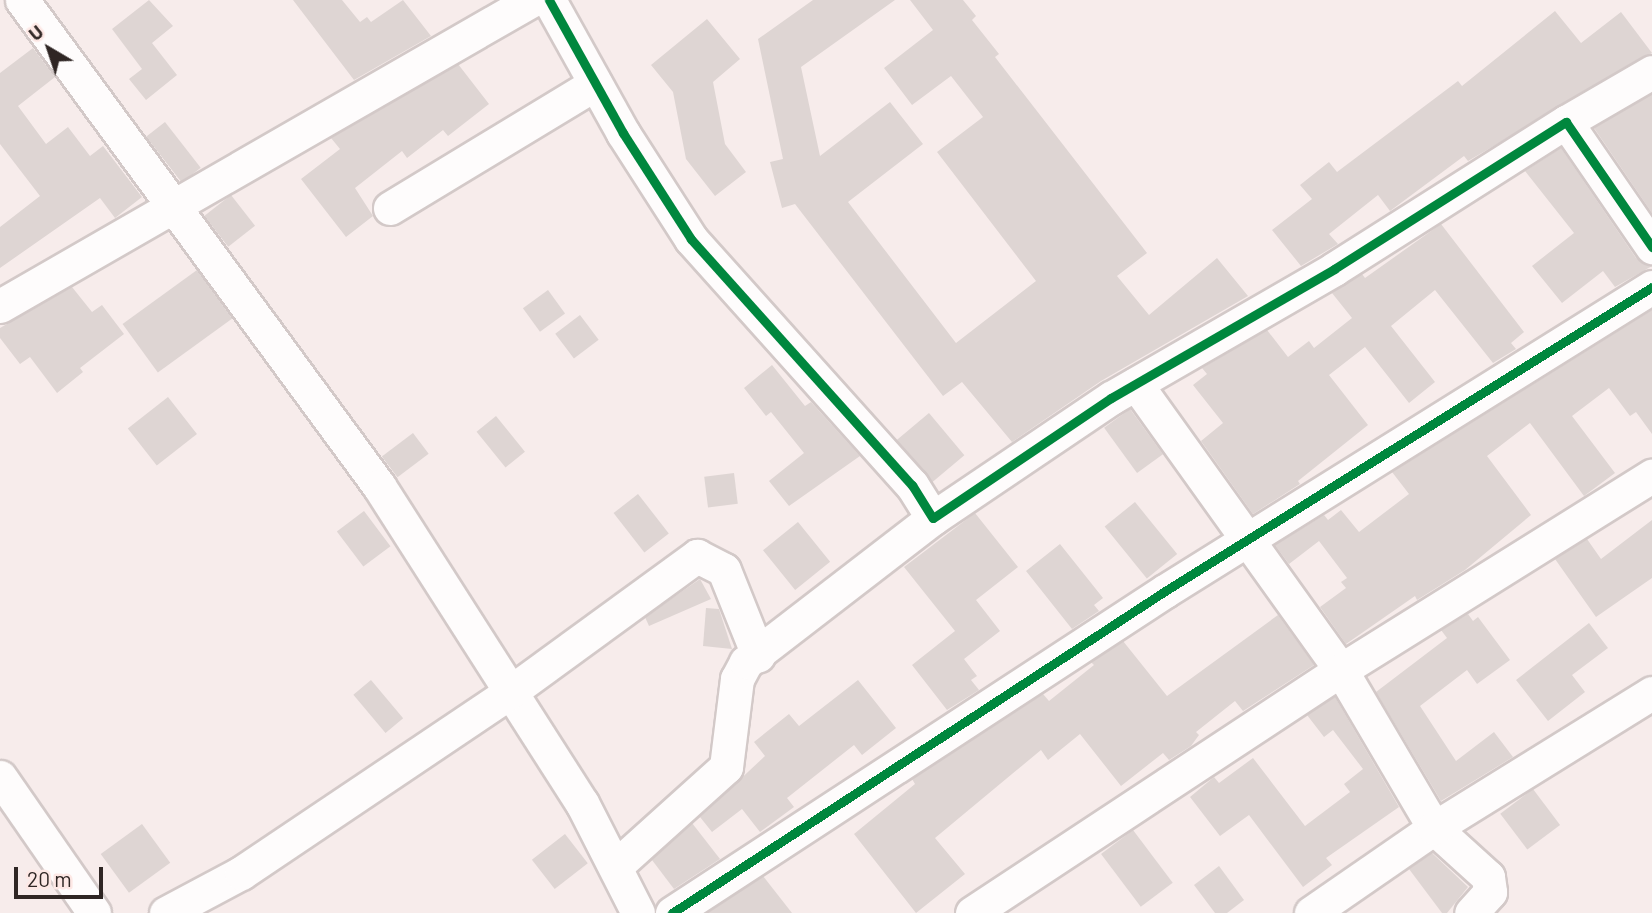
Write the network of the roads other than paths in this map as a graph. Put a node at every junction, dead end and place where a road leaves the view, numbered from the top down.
1 (22, 0) edge
2 (532, 0) edge
3 (549, 0) edge
4 (1652, 72) edge
5 (595, 84) junction
6 (1566, 122) junction
7 (390, 208) dead end
8 (176, 209) junction
9 (1652, 247) edge
10 (1652, 287) edge
11 (0, 306) edge
12 (1136, 384) junction
13 (1652, 475) edge
14 (933, 517) junction
15 (1247, 540) junction
16 (758, 655) junction
17 (1341, 670) junction
18 (509, 692) junction
19 (1652, 693) edge
20 (0, 776) edge
21 (1434, 828) junction
22 (616, 866) junction
23 (94, 913) edge
24 (166, 913) edge
25 (638, 913) edge
26 (672, 913) edge
27 (972, 913) edge
28 (1311, 913) edge
29 (1471, 913) edge

1 - 8 street
2 - 8 street
3 - 5 street
4 - 6 street
5 - 7 street
5 - 14 street
6 - 9 street
6 - 12 street
8 - 11 street
8 - 18 street
10 - 15 street
12 - 14 street
12 - 15 street
13 - 17 street
14 - 16 street
15 - 17 street
15 - 26 street
16 - 18 street
16 - 22 street
17 - 21 street
17 - 27 street
18 - 22 street
18 - 24 street
19 - 21 street
20 - 23 street
21 - 28 street
21 - 29 street
22 - 25 street

